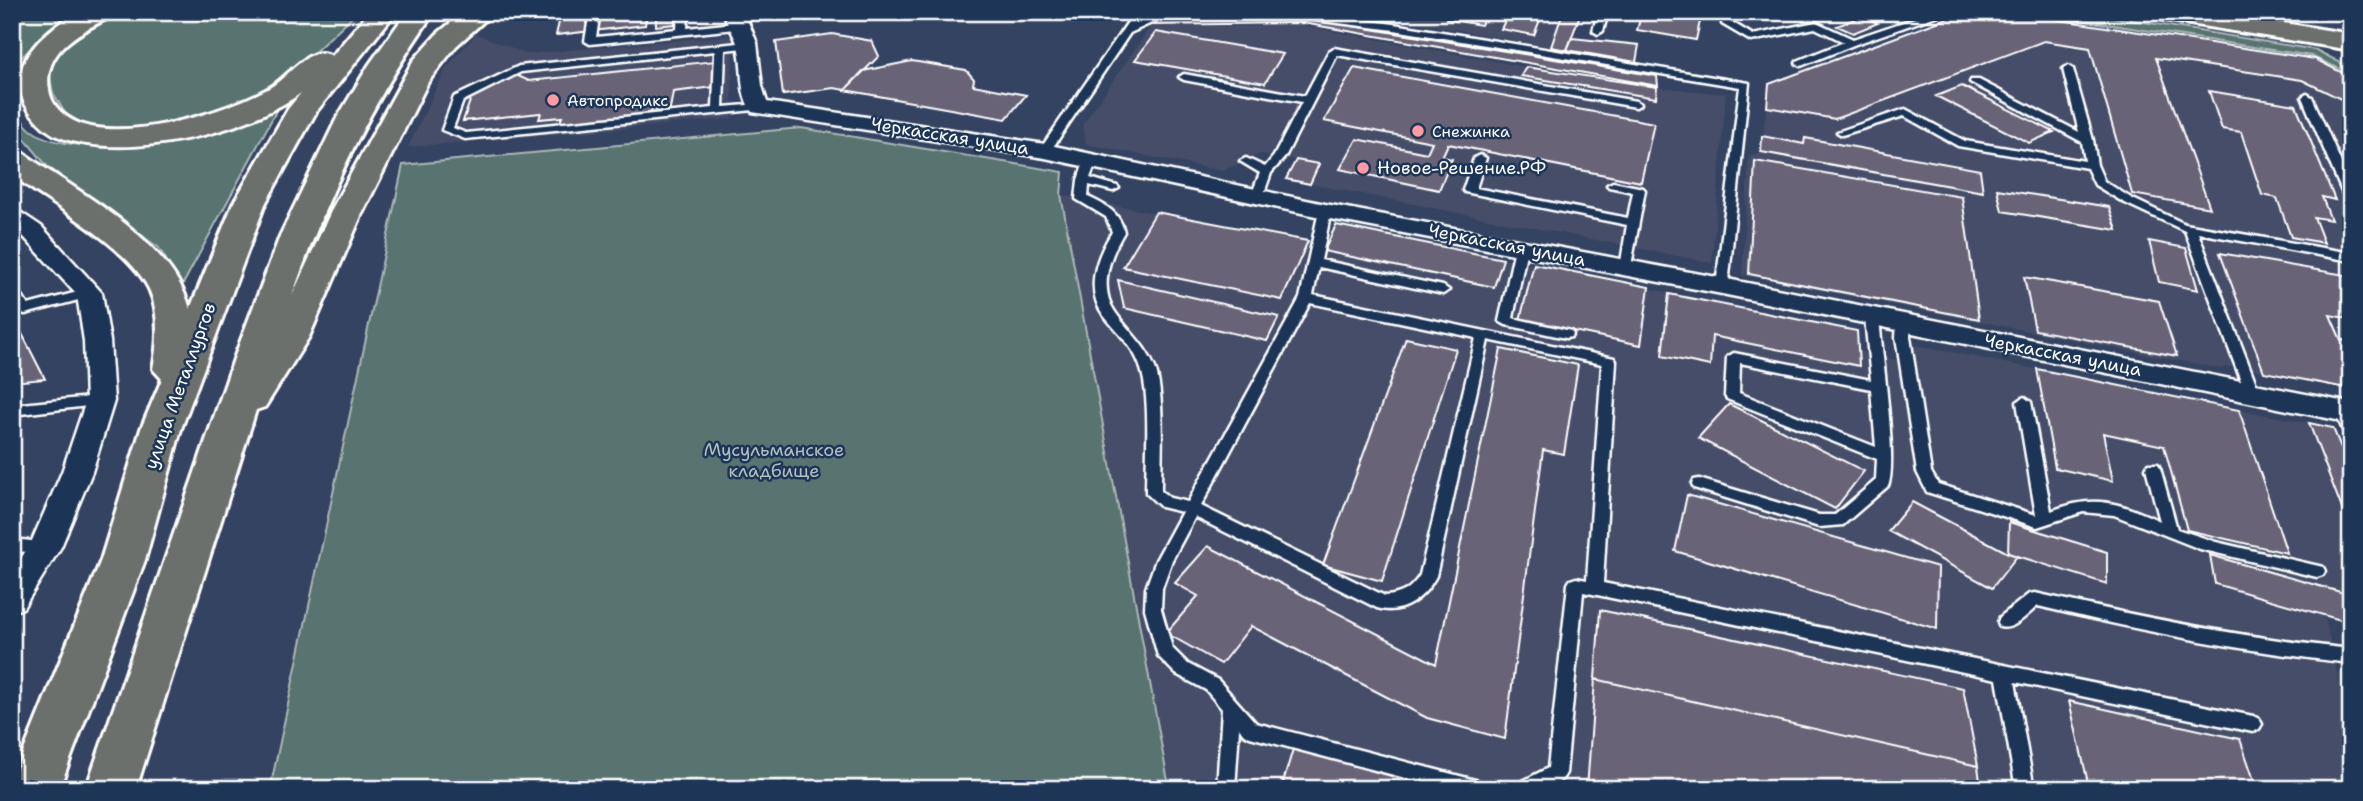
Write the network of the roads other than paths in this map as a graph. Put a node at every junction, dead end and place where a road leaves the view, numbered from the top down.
1 (99, 12) edge
2 (370, 12) edge
3 (383, 12) edge
4 (421, 12) edge
5 (481, 12) edge
6 (595, 12) edge
7 (683, 12) edge
8 (1226, 12) edge
9 (1275, 12) edge
10 (1603, 12) edge
11 (1728, 12) edge
12 (1943, 12) edge
13 (2165, 12) edge
14 (2257, 17) edge
15 (2351, 25) edge
16 (739, 27) edge
17 (682, 31) junction
18 (1598, 31) dead end
19 (1852, 42) junction
20 (2351, 42) edge
21 (720, 47) junction
22 (1801, 63) dead end
23 (2068, 69) dead end
24 (1184, 77) dead end
25 (1975, 82) dead end
26 (2307, 97) dead end
27 (1309, 100) junction
28 (1636, 104) dead end
29 (760, 107) junction
30 (718, 112) junction
31 (1842, 132) dead end
32 (2087, 140) junction
33 (1045, 150) junction
34 (1480, 158) dead end
35 (12, 160) edge
36 (1246, 161) dead end
37 (2091, 166) junction
38 (1087, 171) junction
39 (1266, 172) junction
40 (1613, 185) dead end
41 (1113, 188) dead end
42 (1257, 196) junction
43 (2351, 198) edge
44 (1325, 211) junction
45 (12, 217) edge
46 (1634, 223) junction
47 (2190, 228) junction
48 (1521, 248) junction
49 (2351, 257) edge
50 (1313, 262) junction
51 (1626, 268) junction
52 (1722, 286) junction
53 (1443, 289) dead end
54 (12, 293) edge
55 (89, 293) junction
56 (1306, 298) junction
57 (1872, 317) junction
58 (1904, 323) junction
59 (1566, 334) dead end
60 (1483, 335) junction
61 (1879, 386) junction
62 (2253, 394) junction
63 (100, 401) junction
64 (2024, 402) dead end
65 (12, 410) edge
66 (2348, 419) edge
67 (233, 422) junction
68 (161, 429) junction
69 (1884, 456) junction
70 (2153, 468) dead end
71 (1699, 484) dead end
72 (1191, 508) junction
73 (2045, 520) junction
74 (2170, 530) junction
75 (12, 545) edge
76 (46, 547) junction
77 (2316, 571) dead end
78 (1595, 588) junction
79 (12, 598) edge
80 (2006, 622) dead end
81 (2351, 656) edge
82 (2005, 673) junction
83 (1231, 707) junction
84 (2253, 724) dead end
85 (34, 789) edge
86 (111, 789) edge
87 (1226, 789) edge
88 (1479, 789) edge
89 (1526, 789) edge
90 (2025, 789) edge

1 - 2 main road
3 - 68 main road, улица Металлургов
4 - 67 main road
5 - 67 main road
6 - 17 lane
7 - 17 lane
8 - 33 lane
9 - 52 lane
10 - 18 lane
11 - 19 lane
12 - 19 lane
13 - 14 main road
14 - 15 main road
14 - 20 main road
16 - 17 lane
16 - 21 lane
16 - 29 street
19 - 22 lane
21 - 30 lane
21 - 30 lane
23 - 32 lane
24 - 27 lane
25 - 32 lane
26 - 43 lane
27 - 28 lane
27 - 39 lane
29 - 30 lane
29 - 33 street, Черкасская улица
31 - 37 lane
32 - 37 lane
33 - 38 street, Черкасская улица
34 - 46 lane
35 - 68 main road
36 - 39 lane
37 - 47 lane
38 - 41 lane
38 - 42 street, Черкасская улица
38 - 72 lane
39 - 42 lane
40 - 46 lane
42 - 44 street, Черкасская улица
44 - 48 street, Черкасская улица
44 - 50 lane
45 - 55 street
46 - 51 lane
47 - 49 lane
47 - 62 lane
48 - 51 street, Черкасская улица
48 - 59 lane
50 - 53 lane
50 - 56 lane
51 - 52 street, Черкасская улица
52 - 57 street, Черкасская улица
54 - 55 lane
55 - 63 street
56 - 60 lane
56 - 72 lane
57 - 58 street, Черкасская улица
57 - 61 lane
58 - 62 street, Черкасская улица
58 - 73 lane
60 - 72 lane
60 - 78 lane
61 - 69 lane
61 - 69 lane
62 - 66 street, Черкасская улица
63 - 65 lane
63 - 76 street
64 - 73 lane
67 - 86 main road
68 - 85 main road, улица Металлургов
69 - 71 lane
70 - 74 lane
72 - 83 lane
73 - 74 lane
74 - 77 lane
75 - 76 lane
76 - 79 street
78 - 82 lane
78 - 89 lane
80 - 81 lane
82 - 84 lane
82 - 90 lane
83 - 87 lane
83 - 88 lane

